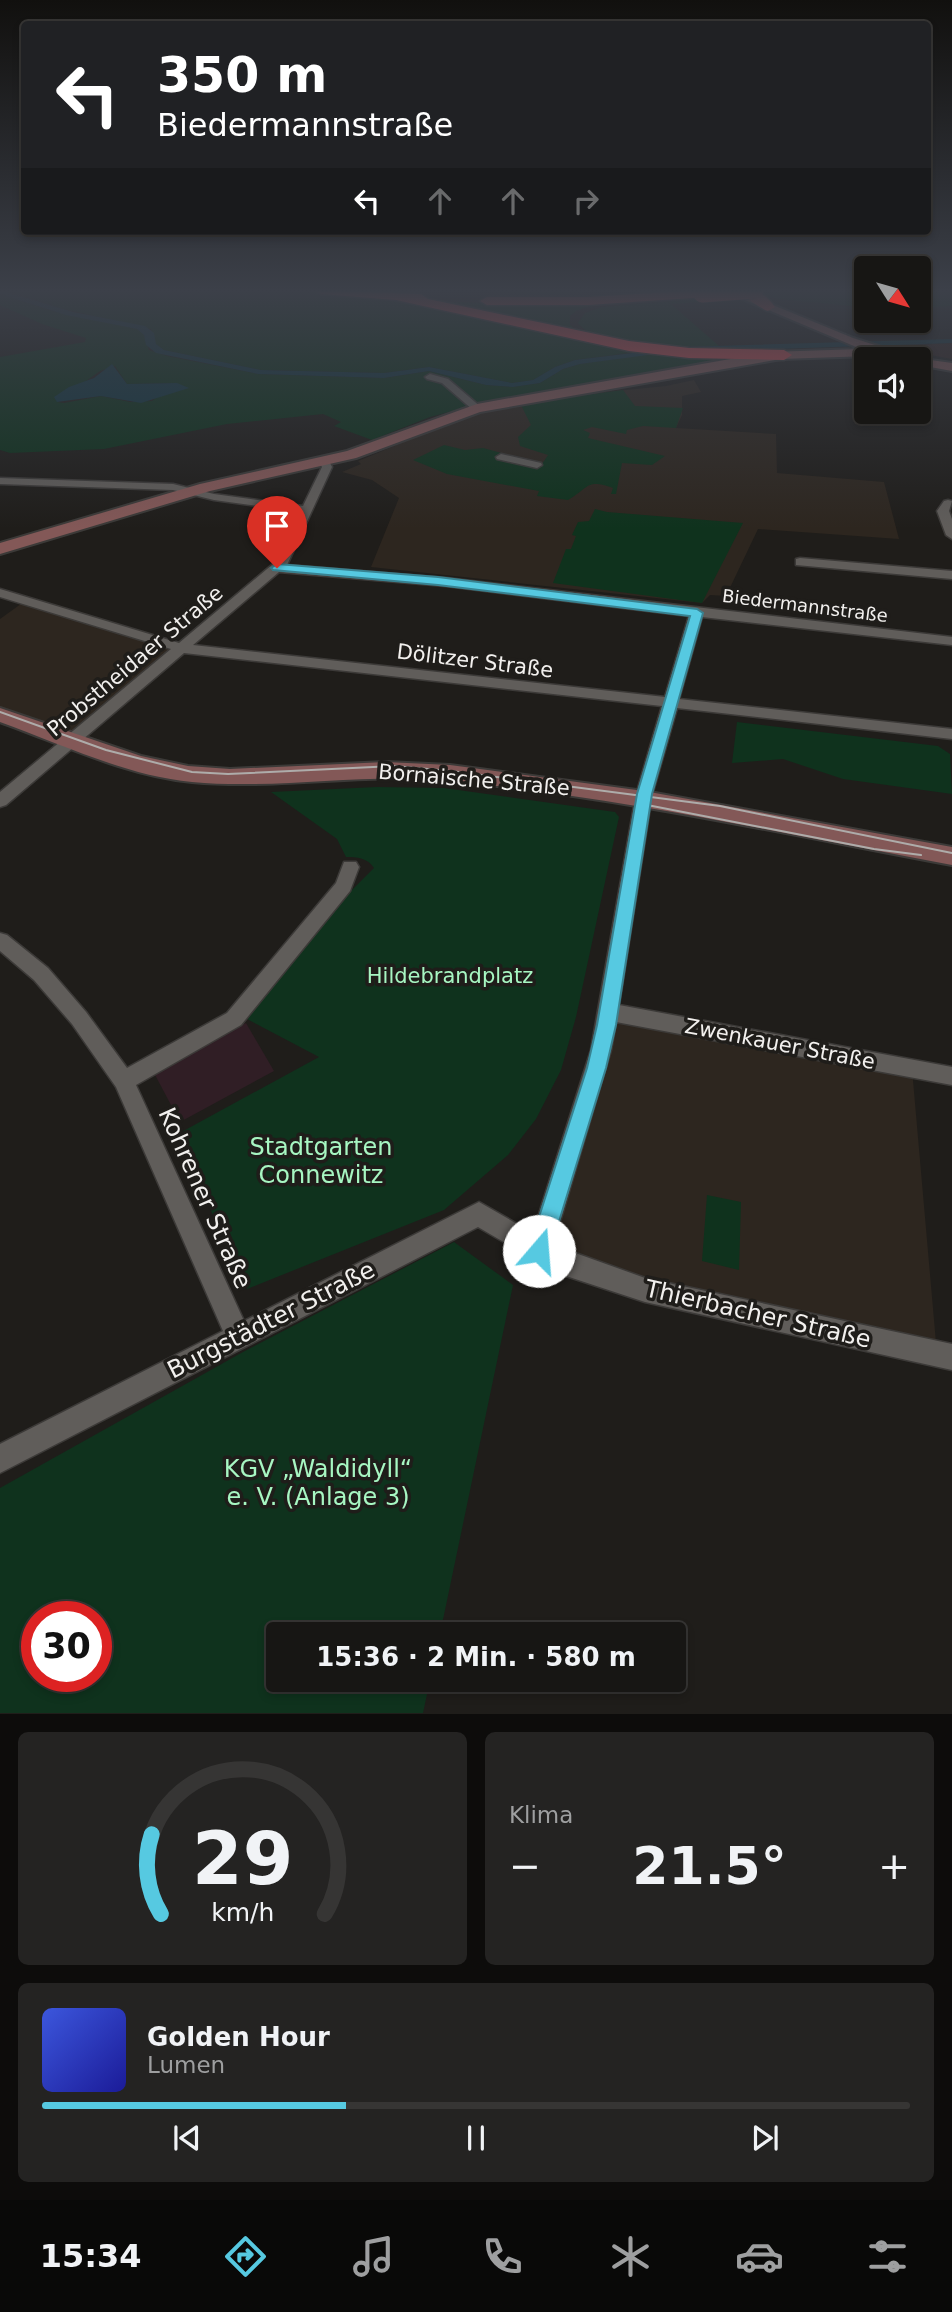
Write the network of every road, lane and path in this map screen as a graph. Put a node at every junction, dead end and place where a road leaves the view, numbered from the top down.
1 (695, 370) edge
2 (430, 377) dead end
3 (477, 408) junction
4 (501, 457) dead end
5 (324, 461) junction
6 (537, 466) dead end
7 (0, 481) edge
8 (193, 491) junction
9 (948, 503) dead end
10 (309, 510) junction
11 (952, 535) edge
12 (0, 549) edge
13 (800, 562) dead end
14 (277, 568) junction
15 (951, 578) edge
16 (0, 593) edge
17 (697, 613) junction
18 (952, 641) edge
19 (181, 648) junction
20 (669, 704) junction
21 (0, 715) edge
22 (952, 734) edge
23 (73, 741) junction
24 (644, 799) junction
25 (0, 801) edge
26 (952, 856) edge
27 (350, 867) dead end
28 (0, 940) edge
29 (609, 1012) junction
30 (952, 1076) edge
31 (124, 1082) junction
32 (539, 1251) junction
33 (238, 1336) junction
34 (952, 1357) edge
35 (0, 1459) edge

1 - 3 main road
2 - 3 street
3 - 5 main road
4 - 6 street
5 - 8 main road
5 - 10 street, Probstheidaer Straße
7 - 8 street
8 - 10 street
8 - 12 main road
9 - 11 street
10 - 14 street, Probstheidaer Straße
13 - 15 street
14 - 17 street, Biedermannstraße
14 - 19 street, Probstheidaer Straße
16 - 19 street, Dölitzer Straße
17 - 18 street, Biedermannstraße
17 - 20 street
19 - 20 street, Dölitzer Straße
19 - 23 street, Probstheidaer Straße
20 - 22 street, Dölitzer Straße
20 - 24 street
21 - 23 main road, Bornaische Straße
23 - 24 main road, Bornaische Straße
23 - 25 street, Probstheidaer Straße
24 - 26 main road, Bornaische Straße
24 - 29 street
27 - 31 street
28 - 31 street, Kohrener Straße
29 - 30 street, Zwenkauer Straße
29 - 32 street
31 - 33 street, Kohrener Straße
32 - 33 street, Burgstädter Straße
32 - 34 street, Thierbacher Straße
33 - 35 street, Burgstädter Straße

